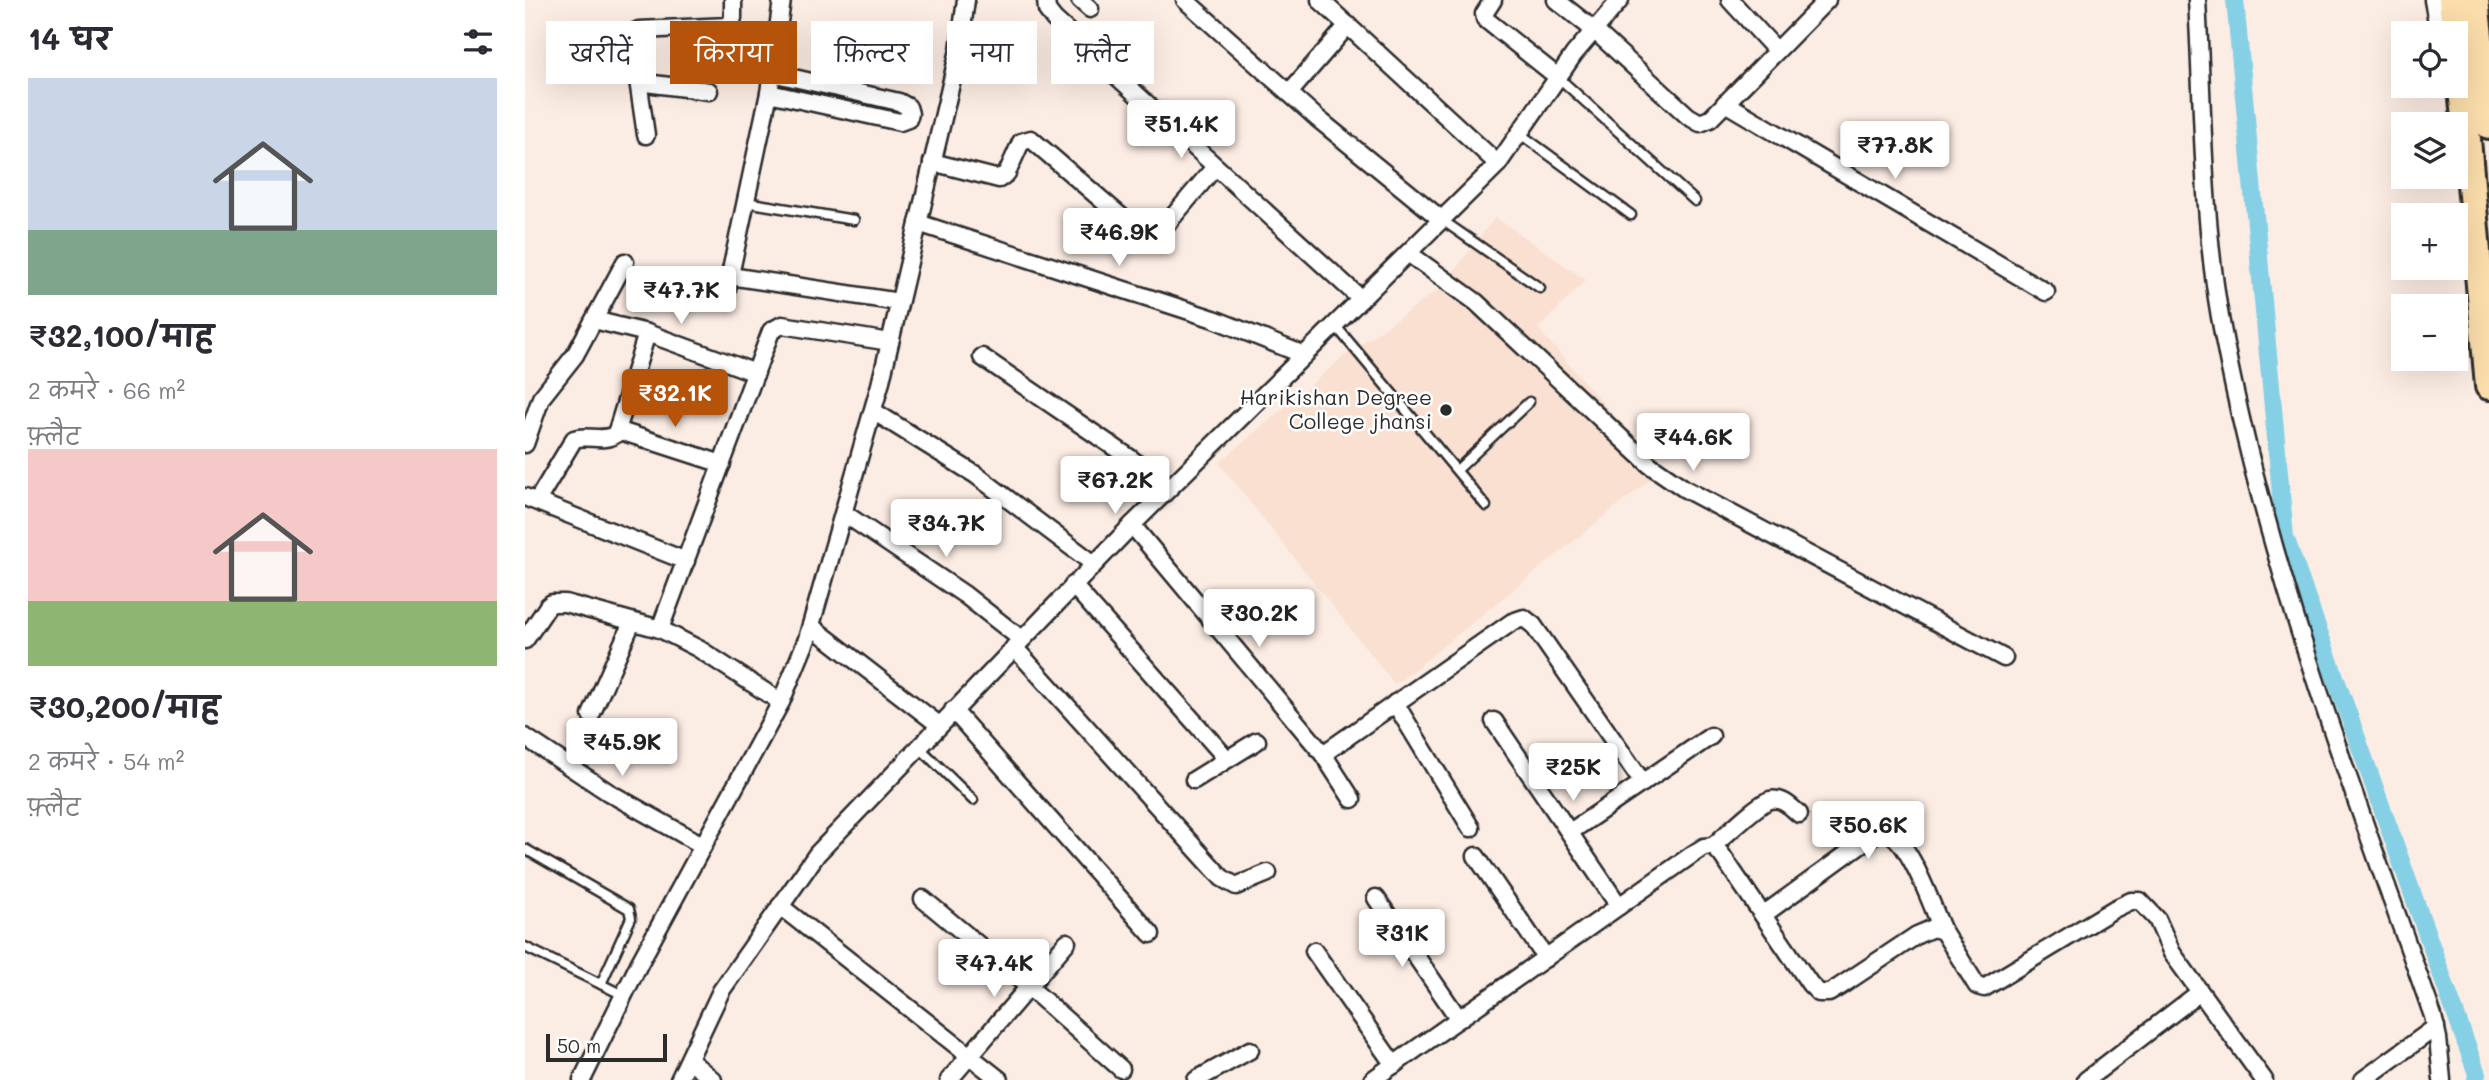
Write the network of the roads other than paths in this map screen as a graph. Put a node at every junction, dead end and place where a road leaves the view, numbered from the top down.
1 (733, 0) edge
2 (782, 0) edge
3 (966, 0) edge
4 (1046, 0) edge
5 (1185, 0) edge
6 (1320, 0) edge
7 (1493, 0) edge
8 (1556, 0) edge
9 (1620, 0) edge
10 (1730, 0) edge
11 (1828, 0) edge
12 (2197, 0) edge
13 (2433, 0) edge
14 (2452, 0) edge
15 (2475, 0) edge
16 (779, 21) edge
17 (2437, 21) edge
18 (1348, 26) junction
19 (656, 30) edge
20 (1594, 30) junction
21 (1776, 50) junction
22 (2470, 52) junction
23 (1559, 78) junction
24 (797, 79) edge
25 (638, 84) edge
26 (654, 84) edge
27 (770, 84) edge
28 (709, 91) dead end
29 (769, 93) junction
30 (1289, 93) junction
31 (2466, 98) edge
32 (1725, 103) junction
33 (2483, 115) edge
34 (1519, 133) junction
35 (646, 135) dead end
36 (932, 162) junction
37 (1498, 164) junction
38 (1215, 167) junction
39 (1695, 201) dead end
40 (746, 202) junction
41 (1631, 215) dead end
42 (854, 220) dead end
43 (1442, 220) junction
44 (918, 223) junction
45 (1408, 253) junction
46 (625, 262) dead end
47 (730, 276) junction
48 (1540, 288) dead end
49 (2046, 292) dead end
50 (726, 294) dead end
51 (1361, 299) junction
52 (899, 302) junction
53 (594, 320) junction
54 (1335, 325) junction
55 (646, 333) junction
56 (890, 342) junction
57 (1304, 355) junction
58 (982, 357) dead end
59 (756, 373) junction
60 (2489, 386) edge
61 (1529, 402) dead end
62 (873, 411) junction
63 (617, 430) junction
64 (525, 444) edge
65 (722, 464) junction
66 (1457, 470) junction
67 (1168, 489) junction
68 (531, 499) edge
69 (1486, 506) dead end
70 (845, 514) junction
71 (1132, 525) junction
72 (686, 561) junction
73 (1094, 564) junction
74 (1073, 585) junction
75 (632, 622) junction
76 (811, 626) junction
77 (660, 629) junction
78 (525, 640) edge
79 (1018, 643) junction
80 (2004, 658) dead end
81 (781, 702) junction
82 (1395, 703) junction
83 (953, 710) junction
84 (591, 715) dead end
85 (1494, 721) dead end
86 (939, 724) junction
87 (1711, 736) dead end
88 (525, 737) edge
89 (1257, 741) dead end
90 (918, 746) junction
91 (1323, 754) junction
92 (1227, 759) junction
93 (1193, 779) dead end
94 (1643, 783) junction
95 (1352, 799) dead end
96 (973, 800) dead end
97 (1799, 814) dead end
98 (1471, 828) dead end
99 (1570, 832) junction
100 (702, 845) junction
101 (1713, 846) junction
102 (525, 849) edge
103 (1476, 856) dead end
104 (1268, 873) dead end
105 (1376, 898) dead end
106 (923, 899) dead end
107 (781, 906) junction
108 (1619, 906) junction
109 (1763, 915) junction
110 (1943, 931) junction
111 (1151, 934) dead end
112 (1067, 942) dead end
113 (525, 947) edge
114 (1314, 951) dead end
115 (1546, 958) junction
116 (601, 984) junction
117 (1029, 986) junction
118 (2200, 992) junction
119 (624, 995) junction
120 (1459, 1019) junction
121 (2435, 1027) junction
122 (1250, 1050) dead end
123 (970, 1056) junction
124 (689, 1060) junction
125 (1394, 1065) junction
126 (1121, 1069) dead end
127 (582, 1080) edge
128 (679, 1080) edge
129 (713, 1080) edge
130 (949, 1080) edge
131 (1000, 1080) edge
132 (1196, 1080) edge
133 (1372, 1080) edge
134 (2086, 1080) edge
135 (2265, 1080) edge
136 (2363, 1080) edge
137 (2442, 1080) edge

1 - 19 street
2 - 16 street
3 - 36 street
4 - 38 street
5 - 30 street
6 - 18 street
7 - 23 street
8 - 20 street
9 - 20 street
10 - 21 street
11 - 21 street
12 - 121 street
13 - 17 street
14 - 22 highway
15 - 22 highway
18 - 30 street
18 - 37 street
20 - 23 street
20 - 32 street
21 - 32 street
22 - 33 highway
23 - 34 street
23 - 39 lane
24 - 29 street
25 - 35 street
26 - 28 street
27 - 29 street
29 - 40 street
30 - 43 street
31 - 33 street
32 - 49 street
33 - 60 highway
34 - 37 street
34 - 41 lane
36 - 38 street
36 - 44 street
37 - 43 street
38 - 51 street
40 - 42 lane
40 - 47 street
43 - 45 street
43 - 48 lane
44 - 52 street
44 - 57 street
45 - 51 street
45 - 80 street
46 - 53 street
47 - 50 street
47 - 52 street
51 - 54 street
52 - 56 street
53 - 55 street
53 - 64 street
54 - 57 street
54 - 66 lane
55 - 59 street
55 - 63 street
56 - 59 street
56 - 62 street
57 - 67 street
58 - 67 street
59 - 65 street
61 - 66 lane
62 - 70 street
62 - 73 street
63 - 65 street
63 - 68 street
65 - 72 street
66 - 69 lane
67 - 71 street
68 - 72 street
70 - 76 street
70 - 79 street
71 - 73 street
71 - 91 street
72 - 77 street
73 - 74 street
74 - 79 street
74 - 92 street
75 - 77 street
75 - 78 street
75 - 84 street
76 - 81 street
76 - 86 street
77 - 81 street
79 - 83 street
79 - 104 street
81 - 100 street
82 - 91 street
82 - 94 street
82 - 98 street
83 - 86 street
83 - 111 street
85 - 99 street
86 - 90 street
87 - 94 street
88 - 100 street
89 - 92 street
90 - 96 lane
90 - 107 street
91 - 95 street
92 - 93 street
94 - 99 street
97 - 101 street
99 - 108 street
100 - 119 street
101 - 108 street
101 - 109 street
102 - 116 lane
103 - 115 street
105 - 120 street
106 - 117 street
107 - 123 street
107 - 124 street
108 - 115 street
109 - 110 street
109 - 110 street
110 - 118 street
112 - 117 street
113 - 116 lane
114 - 125 street
115 - 120 street
116 - 119 lane
117 - 123 street
117 - 126 street
118 - 134 street
118 - 135 street
119 - 127 street
120 - 125 street
121 - 136 street
121 - 137 street
122 - 132 street
123 - 130 street
123 - 131 street
124 - 128 street
124 - 129 street
125 - 133 street

